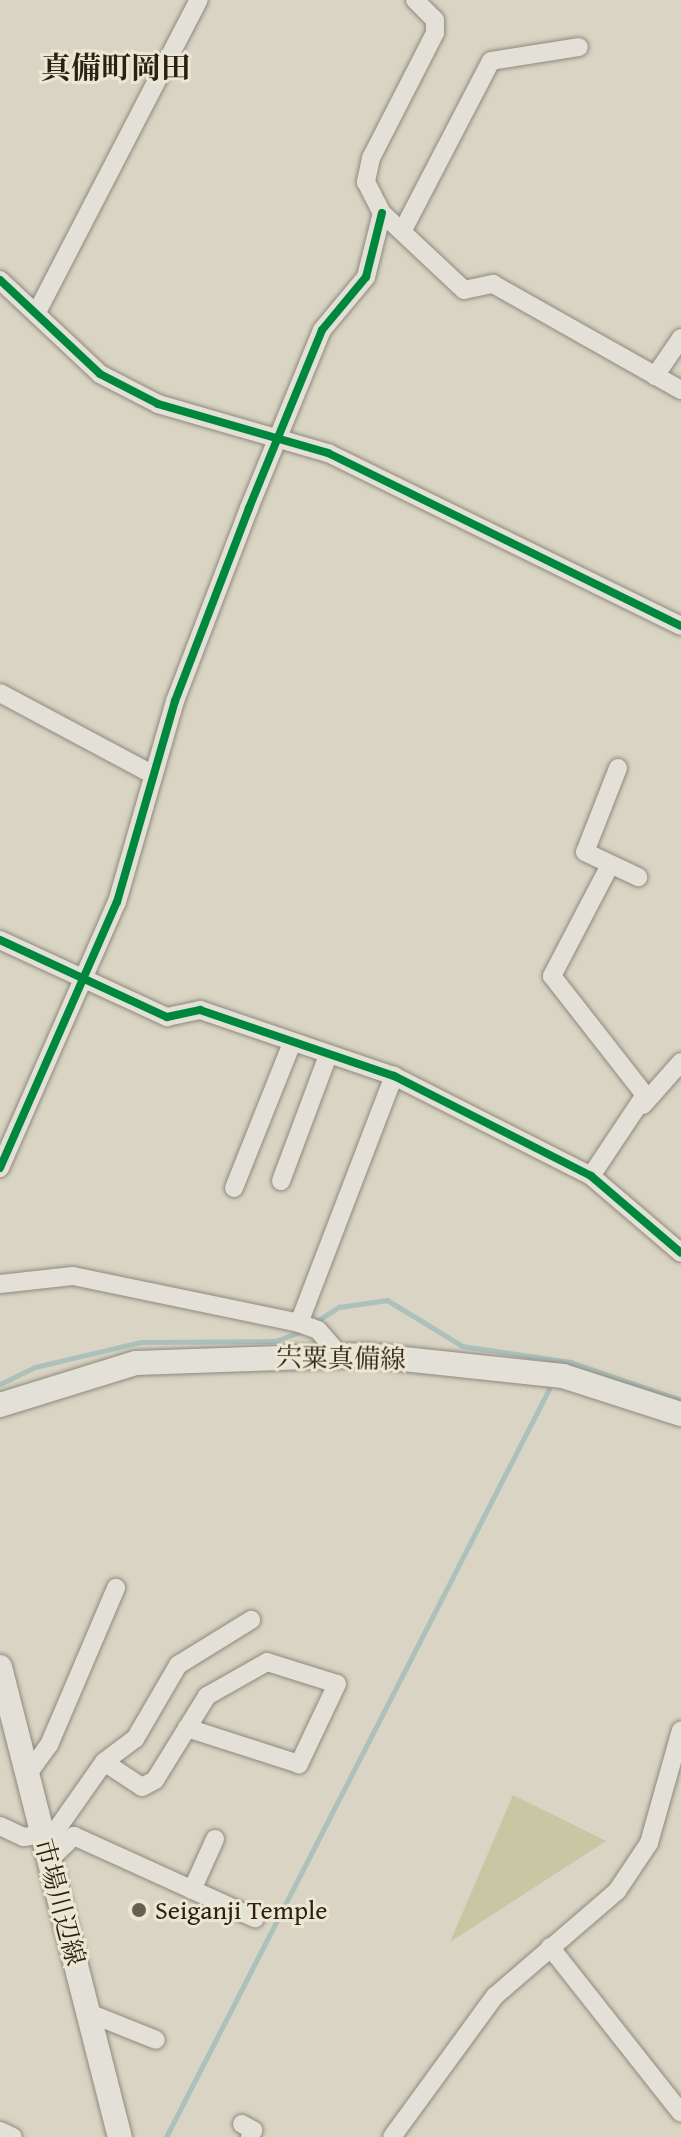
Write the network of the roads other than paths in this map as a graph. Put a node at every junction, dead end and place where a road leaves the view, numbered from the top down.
1 (199, 0) edge
2 (415, 0) edge
3 (579, 47) dead end
4 (382, 213) junction
5 (404, 228) junction
6 (0, 280) edge
7 (38, 310) junction
8 (681, 338) edge
9 (655, 376) junction
10 (681, 390) edge
11 (278, 440) junction
12 (681, 626) edge
13 (0, 693) edge
14 (618, 768) dead end
15 (152, 774) junction
16 (610, 865) junction
17 (638, 877) dead end
18 (0, 940) edge
19 (86, 977) junction
20 (292, 1043) junction
21 (328, 1055) junction
22 (681, 1062) edge
23 (394, 1076) junction
24 (643, 1105) junction
25 (0, 1168) edge
26 (591, 1176) junction
27 (281, 1181) dead end
28 (234, 1188) dead end
29 (681, 1253) edge
30 (0, 1284) edge
31 (306, 1326) junction
32 (340, 1355) junction
33 (0, 1405) edge
34 (681, 1414) edge
35 (116, 1588) dead end
36 (251, 1620) dead end
37 (0, 1667) edge
38 (187, 1728) junction
39 (681, 1730) edge
40 (104, 1762) junction
41 (27, 1775) junction
42 (0, 1826) edge
43 (215, 1839) dead end
44 (46, 1847) junction
45 (192, 1890) junction
46 (255, 1918) dead end
47 (550, 1947) junction
48 (89, 2013) junction
49 (156, 2040) dead end
50 (681, 2113) edge
51 (0, 2131) edge
52 (13, 2137) edge
53 (120, 2137) edge
54 (392, 2137) edge

1 - 7 street
2 - 4 street
3 - 5 street
4 - 5 street
4 - 11 street
5 - 9 street
6 - 7 street
7 - 11 street
8 - 9 street
9 - 10 street
11 - 12 street
11 - 15 street
13 - 15 street
14 - 16 street
15 - 19 street
16 - 17 street
16 - 24 street
18 - 19 street
19 - 20 street
19 - 25 street
20 - 21 street
20 - 28 street
21 - 23 street
21 - 27 street
22 - 24 street
23 - 26 street
23 - 31 street
24 - 26 street
26 - 29 street
30 - 31 street
31 - 32 street
32 - 33 main road, 宍粟真備線
32 - 34 main road, 宍粟真備線
35 - 41 street
36 - 40 street
37 - 41 main road, 市場川辺線
38 - 38 street
38 - 40 street
39 - 47 street
40 - 44 street
41 - 44 main road, 市場川辺線
42 - 44 street
43 - 45 street
44 - 45 street
44 - 48 main road, 市場川辺線
45 - 46 street
47 - 50 street
47 - 54 street
48 - 49 street
48 - 53 main road, 市場川辺線
51 - 52 street

